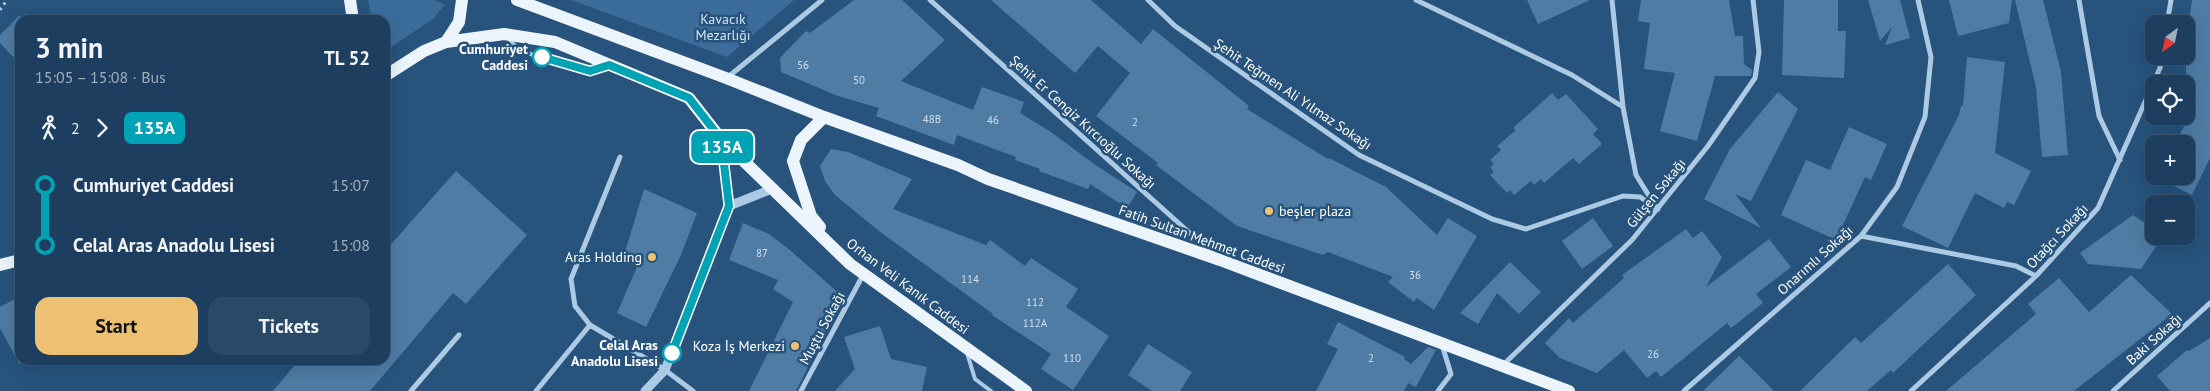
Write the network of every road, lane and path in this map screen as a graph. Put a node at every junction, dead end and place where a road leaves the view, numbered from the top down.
1 (7, 0) edge
2 (350, 0) edge
3 (462, 0) edge
4 (517, 0) edge
5 (822, 0) edge
6 (930, 0) edge
7 (1148, 0) edge
8 (1416, 0) edge
9 (1612, 0) edge
10 (1753, 0) edge
11 (1918, 0) edge
12 (2079, 0) edge
13 (2171, 0) edge
14 (0, 10) edge
15 (352, 15) edge
16 (2168, 15) edge
17 (504, 34) junction
18 (446, 42) junction
19 (609, 65) junction
20 (2160, 65) edge
21 (390, 73) edge
22 (726, 78) junction
23 (1623, 107) junction
24 (824, 117) junction
25 (721, 139) junction
26 (620, 157) dead end
27 (2120, 160) junction
28 (772, 189) junction
29 (729, 206) junction
30 (1658, 209) junction
31 (1861, 236) junction
32 (1220, 260) junction
33 (15, 261) edge
34 (850, 264) junction
35 (0, 265) edge
36 (863, 275) junction
37 (2036, 276) junction
38 (2210, 303) edge
39 (590, 326) junction
40 (459, 334) dead end
41 (1441, 342) junction
42 (966, 348) junction
43 (1503, 366) junction
44 (665, 370) junction
45 (411, 391) edge
46 (536, 391) edge
47 (645, 391) edge
48 (693, 391) edge
49 (801, 391) edge
50 (991, 391) edge
51 (1026, 391) edge
52 (1438, 391) edge
53 (1570, 391) edge
54 (1684, 391) edge
55 (1911, 391) edge
56 (2113, 391) edge

1 - 14 path
2 - 15 main road
3 - 18 main road
4 - 22 main road, Fatih Sultan Mehmet Caddesi
5 - 22 street
6 - 32 street, Şehit Er Cengiz Kırcıoğlu Sokağı
7 - 30 street, Şehit Teğmen Ali Yılmaz Sokağı
8 - 23 street
9 - 23 street
10 - 30 street, Gülşen Sokağı
11 - 31 street, Onarımlı Sokağı
12 - 27 street
13 - 16 street
17 - 18 main road, Orhan Veli Kanık Caddesi
17 - 19 main road, Orhan Veli Kanık Caddesi
17 - 19 lane
18 - 21 main road, Orhan Veli Kanık Caddesi
19 - 25 main road, Orhan Veli Kanık Caddesi
20 - 27 street, Otağcı Sokağı
22 - 24 main road, Fatih Sultan Mehmet Caddesi
23 - 30 street
24 - 32 main road, Fatih Sultan Mehmet Caddesi
24 - 34 main road
25 - 28 main road, Orhan Veli Kanık Caddesi
25 - 29 street
26 - 39 street
27 - 37 street, Otağcı Sokağı
28 - 29 street
28 - 34 main road, Orhan Veli Kanık Caddesi
29 - 44 street
30 - 43 street, Gülşen Sokağı
31 - 37 street
31 - 54 street, Onarımlı Sokağı
32 - 41 main road, Fatih Sultan Mehmet Caddesi
33 - 35 main road
34 - 36 main road, Orhan Veli Kanık Caddesi
36 - 42 main road, Orhan Veli Kanık Caddesi
36 - 49 street, Muştu Sokağı
37 - 55 street, Otağcı Sokağı
38 - 56 street, Baki Sokağı
39 - 44 street
39 - 46 street
40 - 45 street
41 - 43 main road, Fatih Sultan Mehmet Caddesi
41 - 52 street
42 - 50 lane
42 - 51 main road, Orhan Veli Kanık Caddesi
43 - 53 main road, Fatih Sultan Mehmet Caddesi
44 - 47 street
44 - 48 street

